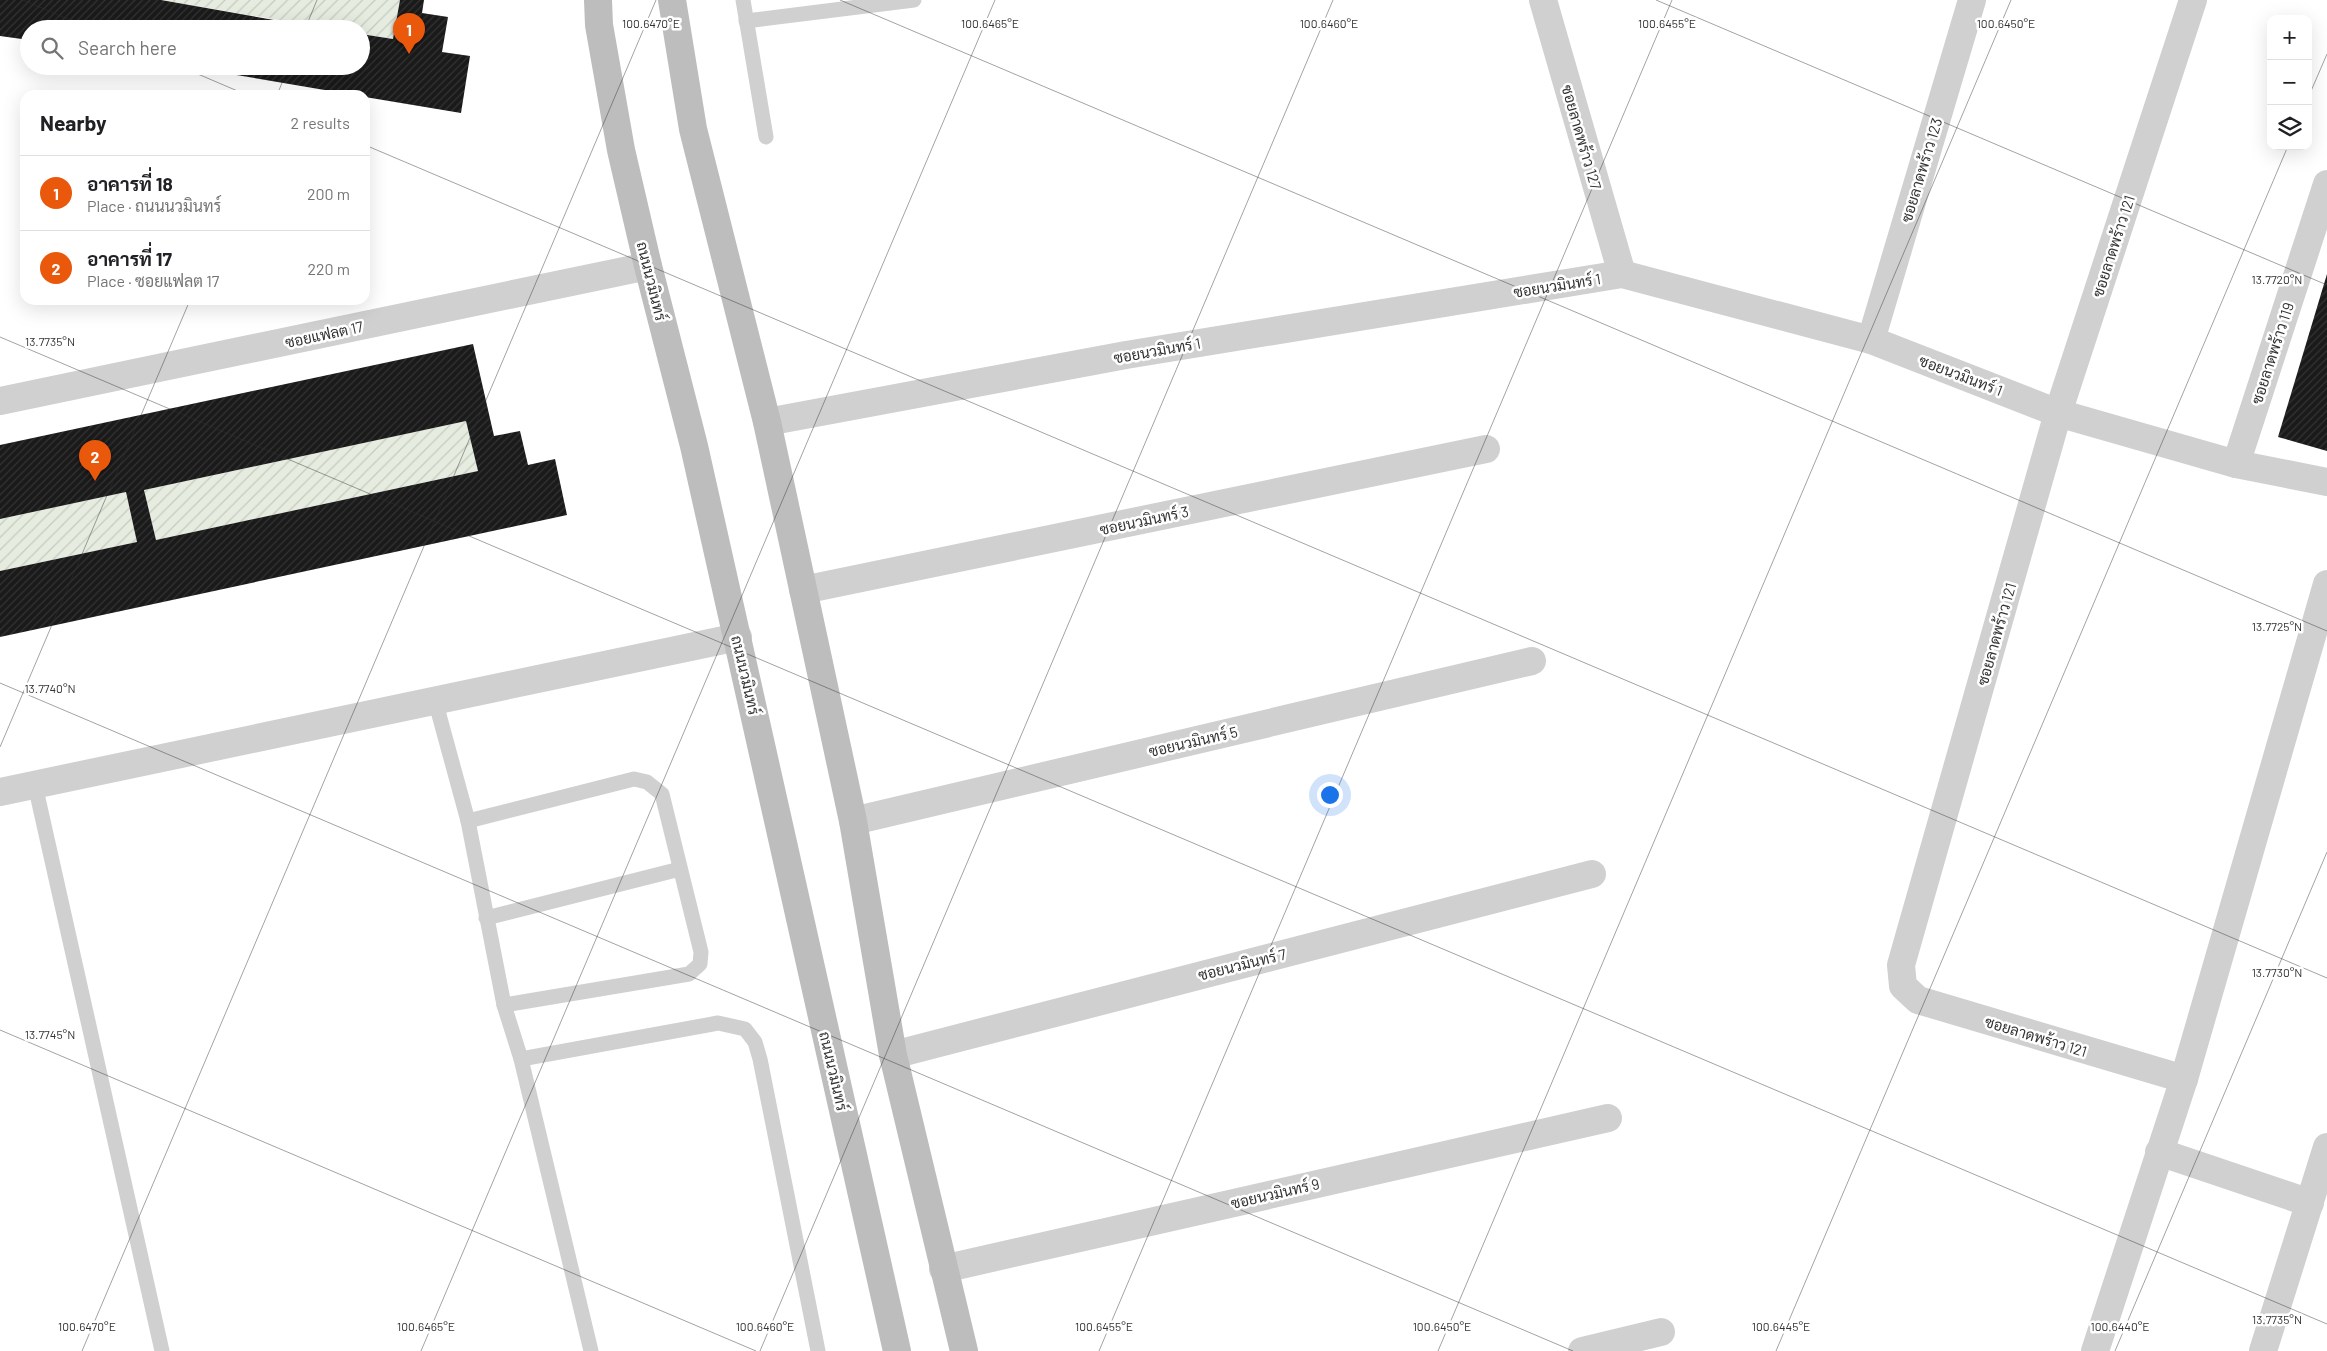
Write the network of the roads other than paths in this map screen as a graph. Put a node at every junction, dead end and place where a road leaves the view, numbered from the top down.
1 (598, 0) edge
2 (672, 0) edge
3 (743, 0) edge
4 (914, 0) edge
5 (1543, 0) edge
6 (1972, 0) edge
7 (2193, 0) edge
8 (746, 20) junction
9 (766, 137) dead end
10 (2327, 184) edge
11 (648, 266) junction
12 (1622, 274) junction
13 (1871, 340) junction
14 (0, 401) edge
15 (2058, 413) junction
16 (767, 422) junction
17 (1486, 450) dead end
18 (2236, 464) junction
19 (2327, 482) edge
20 (2327, 584) edge
21 (803, 590) junction
22 (738, 637) junction
23 (1532, 661) dead end
24 (435, 700) junction
25 (35, 785) junction
26 (0, 792) edge
27 (468, 821) junction
28 (854, 821) junction
29 (680, 869) junction
30 (1592, 874) dead end
31 (486, 918) junction
32 (504, 1006) junction
33 (893, 1055) junction
34 (521, 1059) junction
35 (2184, 1079) junction
36 (1608, 1118) dead end
37 (2327, 1147) edge
38 (2159, 1152) junction
39 (2310, 1203) junction
40 (943, 1268) junction
41 (1661, 1332) dead end
42 (162, 1351) edge
43 (591, 1351) edge
44 (818, 1351) edge
45 (897, 1351) edge
46 (964, 1351) edge
47 (1582, 1351) edge
48 (2095, 1351) edge
49 (2263, 1351) edge

1 - 11 main road, ถนนนวมินทร์
2 - 16 main road
3 - 8 lane
4 - 8 lane
5 - 12 street, ซอยลาดพร้าว 127
6 - 13 street, ซอยลาดพร้าว 123
7 - 15 street, ซอยลาดพร้าว 121
8 - 9 lane
10 - 18 street, ซอยลาดพร้าว 119
11 - 14 street, ซอยแฟลต 17
11 - 22 main road, ถนนนวมินทร์
12 - 13 street, ซอยนวมินทร์ 1
12 - 16 street, ซอยนวมินทร์ 1
13 - 15 street, ซอยนวมินทร์ 1
15 - 18 street, ซอยนวมินทร์ 1
15 - 35 street, ซอยลาดพร้าว 121
16 - 21 main road
17 - 21 street, ซอยนวมินทร์ 3
18 - 19 street, ซอยนวมินทร์ 1
20 - 35 street
21 - 28 main road
22 - 24 street
22 - 45 main road, ถนนนวมินทร์
23 - 28 street, ซอยนวมินทร์ 5
24 - 25 street
24 - 27 lane
25 - 26 street
25 - 42 lane
27 - 29 lane
27 - 31 lane
28 - 33 main road
29 - 31 lane
29 - 32 lane
30 - 33 street, ซอยนวมินทร์ 7
31 - 32 lane
32 - 34 lane
33 - 40 main road
34 - 43 lane
34 - 44 lane
35 - 38 street
36 - 40 street, ซอยนวมินทร์ 9
37 - 39 street
38 - 39 street
38 - 48 street
39 - 49 street
40 - 46 main road
41 - 47 street

